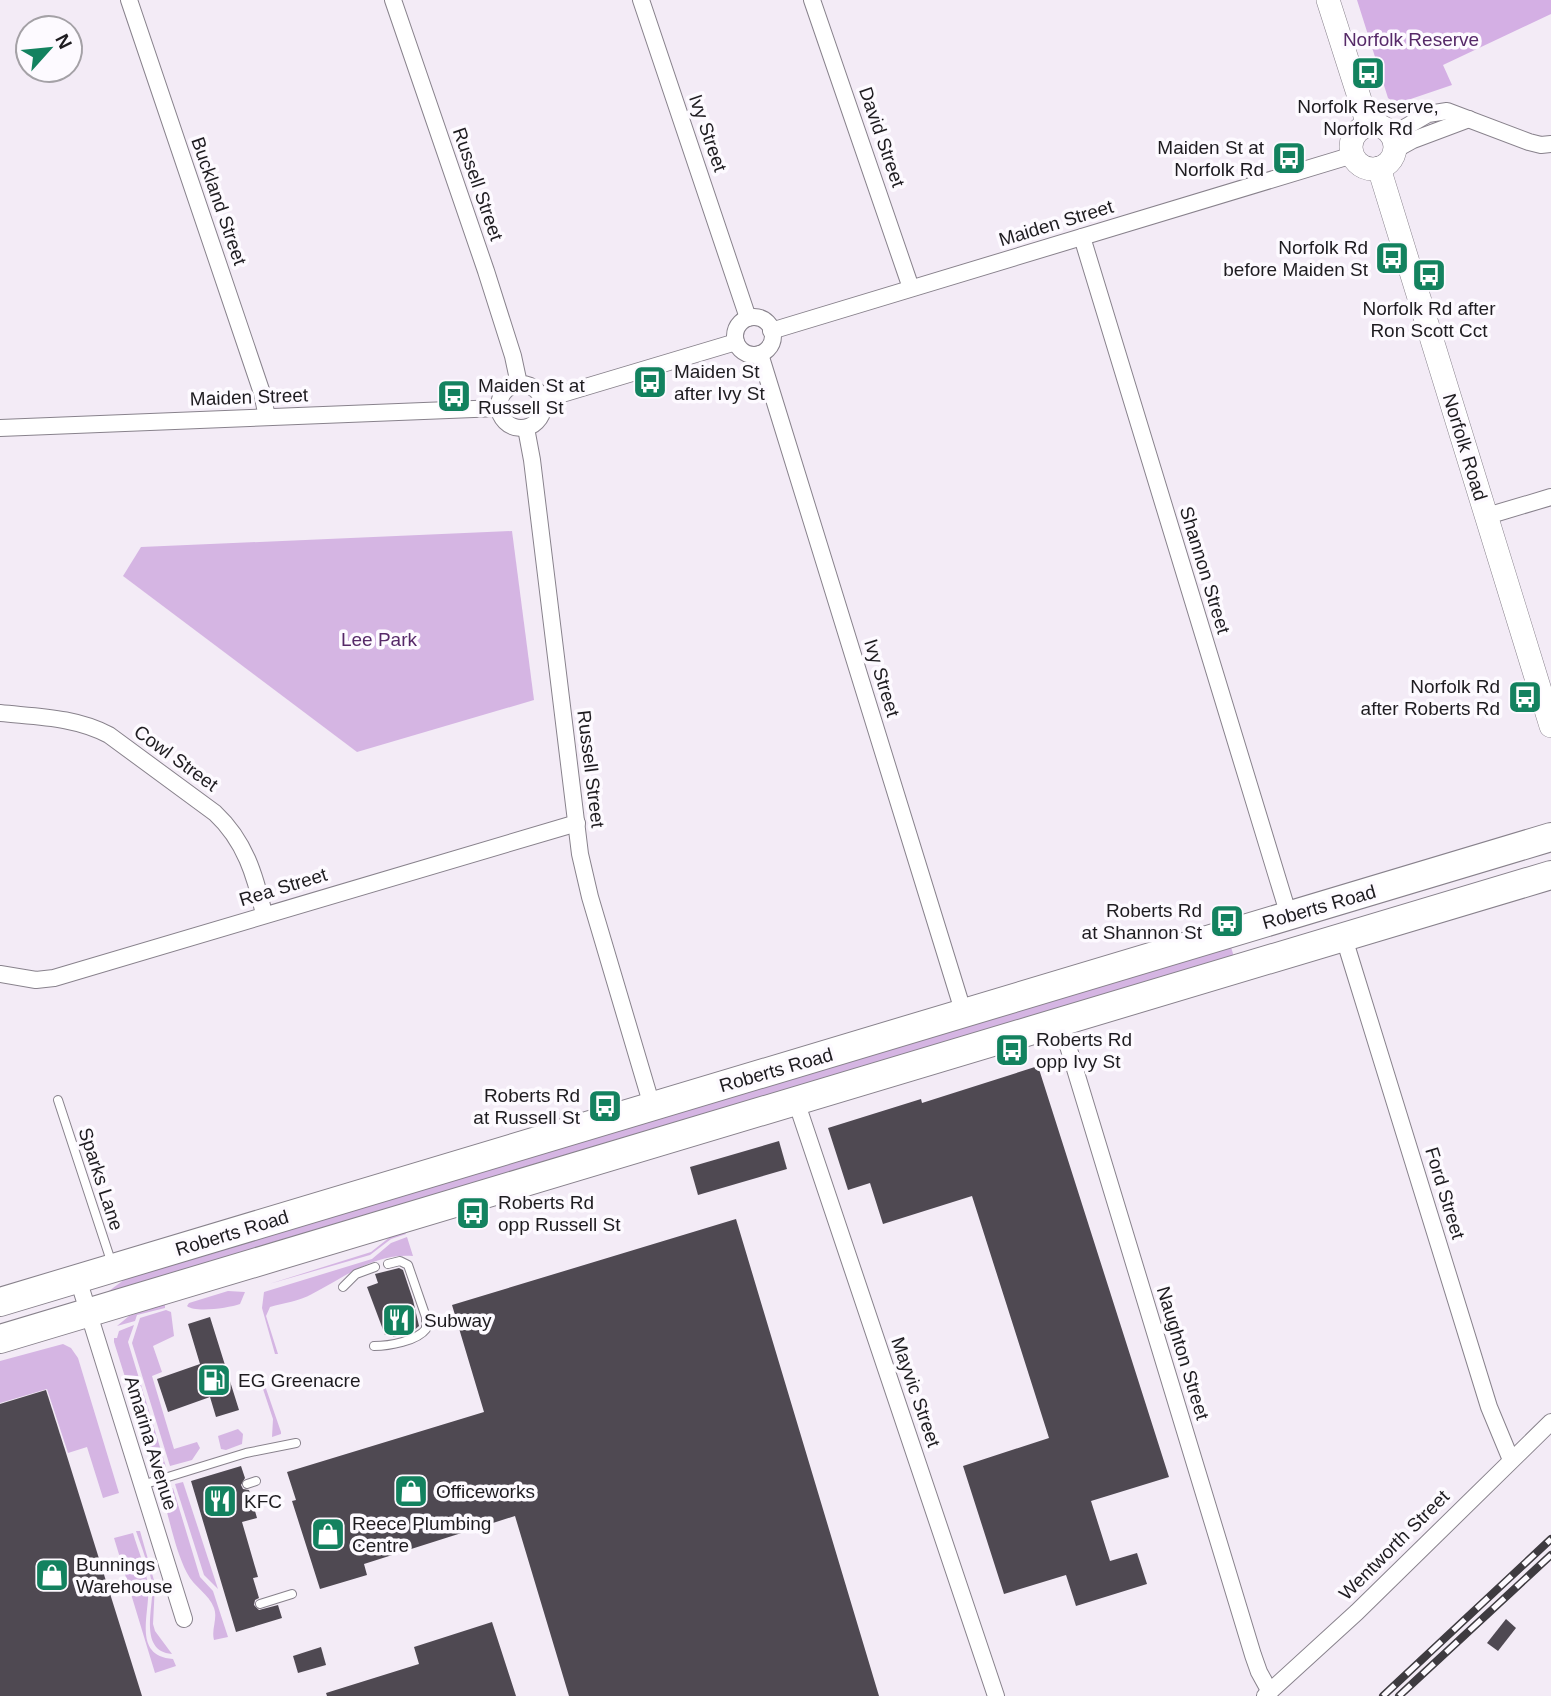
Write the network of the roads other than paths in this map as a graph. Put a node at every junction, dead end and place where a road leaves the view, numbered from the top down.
1 (129, 0) edge
2 (393, 0) edge
3 (640, 0) edge
4 (812, 0) edge
5 (1328, 0) edge
6 (1368, 125) junction
7 (1393, 142) junction
8 (1551, 144) edge
9 (1353, 155) junction
10 (1379, 168) junction
11 (1082, 237) junction
12 (911, 288) junction
13 (748, 318) junction
14 (771, 331) junction
15 (736, 342) junction
16 (760, 354) junction
17 (519, 384) junction
18 (542, 400) junction
19 (499, 408) junction
20 (267, 417) junction
21 (0, 428) edge
22 (526, 428) junction
23 (1551, 497) edge
24 (1487, 516) junction
25 (0, 713) edge
26 (1551, 726) edge
27 (577, 823) junction
28 (1551, 837) edge
29 (1551, 876) edge
30 (264, 914) junction
31 (1289, 916) junction
32 (1344, 938) junction
33 (0, 974) edge
34 (964, 1014) junction
35 (1061, 1023) junction
36 (58, 1100) dead end
37 (796, 1101) junction
38 (652, 1107) junction
39 (388, 1264) dead end
40 (114, 1268) junction
41 (375, 1268) dead end
42 (78, 1279) junction
43 (343, 1287) dead end
44 (0, 1302) edge
45 (88, 1312) junction
46 (0, 1339) edge
47 (374, 1346) dead end
48 (1551, 1422) edge
49 (296, 1443) dead end
50 (1511, 1460) junction
51 (142, 1485) junction
52 (292, 1594) dead end
53 (260, 1604) dead end
54 (184, 1619) dead end
55 (1268, 1694) edge
56 (996, 1696) edge

1 - 20 street, Buckland Street
2 - 17 street, Russell Street
3 - 13 street, Ivy Street
4 - 12 street, David Street
5 - 6 street
6 - 7 street
6 - 9 street
7 - 8 street
7 - 10 street
9 - 10 street
9 - 11 street, Maiden Street
10 - 24 street, Norfolk Road
11 - 12 street, Maiden Street
11 - 31 street, Shannon Street
12 - 14 street, Maiden Street
13 - 14 street
13 - 15 street
14 - 16 street
15 - 16 street
15 - 18 street
16 - 34 street, Ivy Street
17 - 18 street
17 - 19 street
18 - 22 street
19 - 20 street, Maiden Street
19 - 22 street
20 - 21 street, Maiden Street
22 - 27 street, Russell Street
23 - 24 street
24 - 26 street, Norfolk Road
25 - 30 street, Cowl Street
27 - 30 street, Rea Street
27 - 38 street, Russell Street
28 - 31 highway, Roberts Road
29 - 32 highway, Roberts Road
30 - 33 street, Rea Street
31 - 34 highway, Roberts Road
32 - 35 highway, Roberts Road
32 - 50 street, Ford Street
34 - 38 highway, Roberts Road
35 - 37 highway, Roberts Road
35 - 55 street, Naughton Street
36 - 40 lane, Sparks Lane
37 - 45 highway, Roberts Road
37 - 56 street, Mayvic Street
38 - 40 highway, Roberts Road
39 - 47 lane
40 - 42 highway, Roberts Road
41 - 43 lane
42 - 44 highway, Roberts Road
42 - 45 street, Amarina Avenue
45 - 46 highway, Roberts Road
45 - 51 street, Amarina Avenue
48 - 50 street, Wentworth Street
49 - 51 lane
50 - 55 street, Wentworth Street
51 - 54 street, Amarina Avenue
52 - 53 lane

